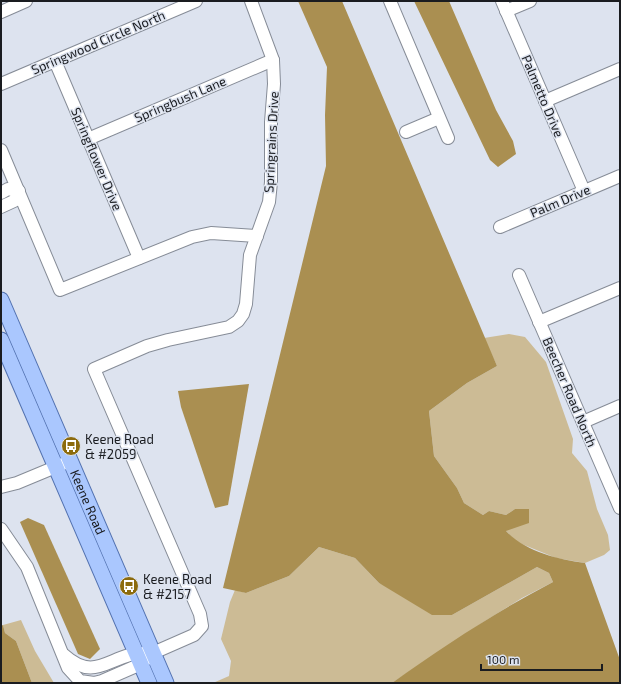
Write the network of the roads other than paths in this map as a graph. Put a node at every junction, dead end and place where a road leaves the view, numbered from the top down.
1 (26, 1) edge
2 (196, 1) edge
3 (250, 1) edge
4 (390, 1) edge
5 (530, 1) edge
6 (504, 6) edge
7 (1, 12) edge
8 (273, 60) junction
9 (55, 61) junction
10 (620, 69) edge
11 (1, 84) edge
12 (545, 101) junction
13 (439, 118) junction
14 (406, 132) dead end
15 (448, 138) dead end
16 (88, 139) junction
17 (1, 150) edge
18 (620, 176) edge
19 (18, 191) junction
20 (584, 191) junction
21 (1, 193) edge
22 (1, 207) edge
23 (500, 227) dead end
24 (257, 236) junction
25 (139, 258) junction
26 (519, 275) dead end
27 (620, 288) edge
28 (1, 300) edge
29 (540, 322) junction
30 (1, 340) edge
31 (620, 406) edge
32 (583, 422) junction
33 (70, 461) junction
34 (56, 467) junction
35 (1, 486) edge
36 (620, 508) edge
37 (2, 533) edge
38 (153, 652) junction
39 (138, 658) junction
40 (149, 683) edge
41 (166, 683) edge

1 - 7 street
2 - 9 street, Springwood Circle North
3 - 8 street, Springrains Drive
4 - 13 street
5 - 6 street
6 - 12 street, Palmetto Drive
8 - 16 street, Springbush Lane
8 - 24 street, Springrains Drive
9 - 11 street, Springwood Circle North
9 - 16 street, Springflower Drive
10 - 12 street
12 - 20 street, Palmetto Drive
13 - 14 street
13 - 15 street
16 - 25 street, Springflower Drive
17 - 19 street
18 - 20 street, Palm Drive
19 - 21 street
19 - 22 street
19 - 25 street
20 - 23 street, Palm Drive
24 - 25 street
24 - 38 street, Springrains Drive
26 - 29 street, Beecher Road North
27 - 29 street
28 - 33 main road, Keene Road
29 - 32 street, Beecher Road North
30 - 34 main road, Keene Road
31 - 32 street
32 - 36 street, Beecher Road North
33 - 34 street
33 - 38 main road, Keene Road
34 - 35 street
34 - 39 main road, Keene Road
37 - 39 street
38 - 39 street
38 - 41 main road, Keene Road
39 - 40 main road, Keene Road

